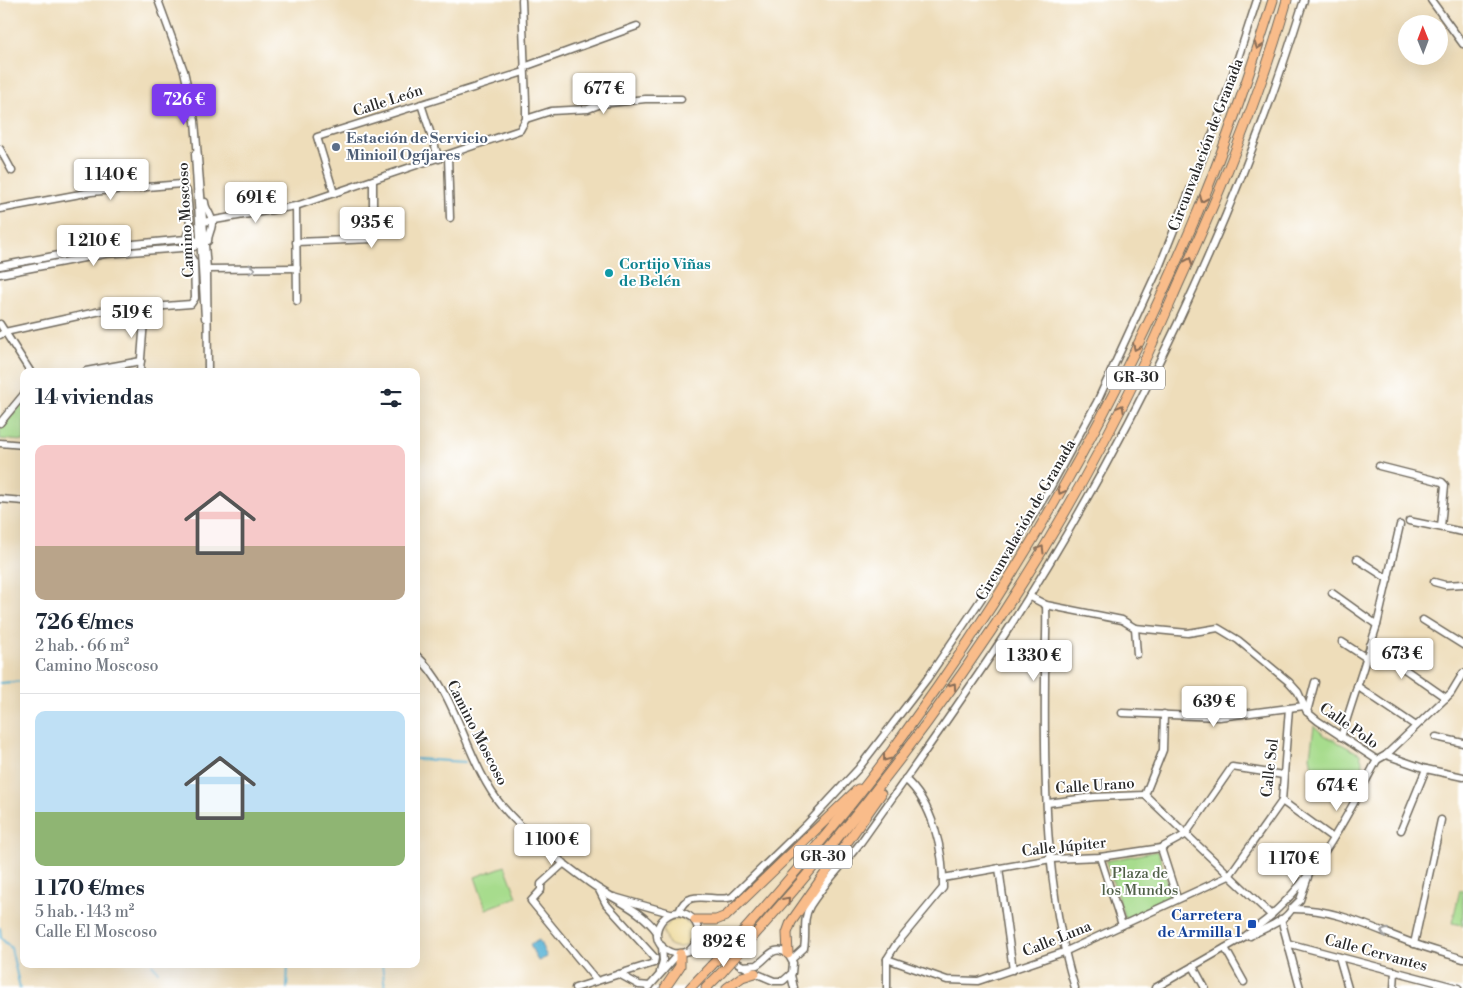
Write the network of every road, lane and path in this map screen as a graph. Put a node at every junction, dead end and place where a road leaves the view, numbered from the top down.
1 (158, 0) edge
2 (1257, 0) edge
3 (1273, 0) edge
4 (1287, 0) edge
5 (1304, 0) edge
6 (1431, 0) edge
7 (522, 1) edge
8 (637, 26) dead end
9 (1463, 44) edge
10 (524, 69) junction
11 (681, 99) dead end
12 (422, 104) junction
13 (526, 119) junction
14 (196, 142) junction
15 (1, 152) edge
16 (448, 156) junction
17 (439, 159) junction
18 (12, 171) dead end
19 (373, 181) junction
20 (201, 187) junction
21 (196, 192) junction
22 (334, 194) junction
23 (296, 206) junction
24 (0, 209) edge
25 (450, 218) dead end
26 (212, 221) junction
27 (203, 222) junction
28 (201, 234) junction
29 (186, 239) junction
30 (296, 242) junction
31 (200, 243) junction
32 (186, 248) junction
33 (0, 266) edge
34 (297, 268) junction
35 (207, 269) junction
36 (0, 274) edge
37 (207, 282) junction
38 (297, 301) dead end
39 (145, 308) junction
40 (0, 324) edge
41 (206, 327) junction
42 (2, 333) edge
43 (141, 362) junction
44 (28, 368) edge
45 (104, 368) edge
46 (140, 368) edge
47 (208, 368) edge
48 (20, 399) edge
49 (0, 423) edge
50 (0, 443) edge
51 (20, 445) edge
52 (1379, 466) dead end
53 (0, 499) edge
54 (20, 501) edge
55 (1409, 521) dead end
56 (1400, 525) dead end
57 (1441, 528) junction
58 (1463, 532) edge
59 (1357, 559) dead end
60 (1388, 579) junction
61 (1434, 582) dead end
62 (1463, 584) edge
63 (1332, 593) dead end
64 (1028, 596) junction
65 (1046, 605) junction
66 (1424, 620) dead end
67 (1377, 625) junction
68 (1135, 628) junction
69 (1342, 642) dead end
70 (1370, 645) junction
71 (1463, 646) edge
72 (1137, 654) dead end
73 (1365, 657) junction
74 (420, 660) edge
75 (1463, 673) edge
76 (1315, 682) dead end
77 (1358, 686) junction
78 (1446, 698) junction
79 (1290, 708) junction
80 (1305, 709) junction
81 (1122, 713) dead end
82 (1164, 714) junction
83 (1416, 726) junction
84 (1341, 737) junction
85 (1436, 737) dead end
86 (1463, 743) edge
87 (1386, 755) junction
88 (1377, 760) junction
89 (899, 761) junction
90 (1426, 768) junction
91 (1283, 775) junction
92 (1463, 777) edge
93 (905, 779) junction
94 (868, 782) junction
95 (1145, 795) junction
96 (1282, 801) junction
97 (1048, 803) junction
98 (1441, 820) dead end
99 (1401, 830) dead end
100 (1185, 835) junction
101 (1333, 838) junction
102 (1161, 848) junction
103 (1100, 857) junction
104 (1051, 859) junction
105 (564, 863) junction
106 (999, 868) junction
107 (1310, 872) junction
108 (1229, 876) junction
109 (944, 878) junction
110 (599, 889) junction
111 (610, 896) junction
112 (1177, 898) junction
113 (1284, 904) junction
114 (1292, 909) junction
115 (679, 912) junction
116 (670, 913) junction
117 (1275, 918) junction
118 (694, 920) junction
119 (1122, 925) junction
120 (657, 932) junction
121 (699, 933) junction
122 (1287, 943) junction
123 (1414, 944) junction
124 (662, 946) junction
125 (1225, 948) junction
126 (690, 950) junction
127 (717, 952) junction
128 (1064, 952) junction
129 (679, 954) junction
130 (790, 957) junction
131 (1339, 957) junction
132 (1463, 959) edge
133 (887, 960) junction
134 (763, 961) junction
135 (742, 966) junction
136 (1193, 966) junction
137 (1013, 970) junction
138 (1395, 971) junction
139 (619, 974) junction
140 (755, 974) junction
141 (659, 975) junction
142 (791, 975) junction
143 (767, 977) junction
144 (628, 980) junction
145 (597, 981) junction
146 (774, 982) junction
147 (1244, 982) dead end
148 (1168, 985) edge
149 (649, 987) edge
150 (576, 988) edge
151 (635, 988) edge
152 (665, 988) edge
153 (690, 988) edge
154 (706, 988) edge
155 (727, 988) edge
156 (780, 988) edge
157 (794, 988) edge
158 (887, 988) edge
159 (1075, 988) edge
160 (1154, 988) edge
161 (1205, 988) edge
162 (1300, 988) edge
163 (1348, 988) edge
164 (1394, 988) edge
165 (1458, 988) edge

1 - 14 street, Camino Moscoso
2 - 115 street
3 -> 94 highway, Circunvalación de Granada / GR-30
89 -> 4 highway, Circunvalación de Granada / GR-30
5 - 64 street
6 - 9 street
7 - 10 street
8 - 10 street, Calle León
10 - 12 street, Calle León
10 - 13 street
11 - 13 street
12 - 17 street
12 - 22 street, Calle León
13 - 16 street
14 - 20 street, Camino Moscoso
14 - 21 street, Camino Moscoso
15 - 18 street
16 - 17 street
16 - 25 street
17 - 19 street
19 - 22 street
19 - 30 street
20 - 26 street
20 - 27 street, Camino Moscoso
21 - 27 street
21 - 28 street, Camino Moscoso
22 - 23 street
23 - 26 street
23 - 30 street
24 - 29 street
26 - 27 street
26 - 35 street
27 - 28 street, Camino Moscoso
28 - 31 street
28 - 35 street, Camino Moscoso
29 - 31 street
29 - 32 street
29 - 33 street
30 - 34 street
31 - 32 street
31 - 37 street
31 - 41 street, Camino Moscoso
32 - 36 street
32 - 39 street
35 -> 34 street
34 - 38 street
35 - 37 street, Camino Moscoso
37 - 41 street, Camino Moscoso
39 - 42 street
39 - 43 street
40 - 42 street
41 - 47 street, Camino Moscoso
42 - 44 street
43 - 45 street
43 - 46 street
48 - 49 street
50 - 51 street
52 - 57 street
53 - 54 street
55 - 57 street
56 - 60 street
57 - 58 street
59 - 60 street
60 - 67 street
61 - 62 street
63 - 67 street
64 - 65 street, Calle Polo
64 - 93 street
65 - 68 street, Calle Polo
65 - 97 street
66 - 71 street
67 - 70 street
68 - 72 street
68 - 80 street, Calle Polo
69 - 73 street
70 - 73 street
70 - 78 street
73 - 77 street
74 - 105 street, Camino Moscoso
75 - 78 street
76 - 80 street
77 - 83 street
77 - 84 street
78 - 83 street
79 - 80 street
79 - 82 street
79 - 91 street, Calle Sol
80 - 84 street, Calle Polo
81 - 82 street
82 - 95 street
83 - 87 street
84 - 88 street, Calle Polo
85 - 86 street
87 - 88 street
87 - 90 street, Calle Polo
88 - 101 street
89 - 130 highway
154 -> 89 highway, Circunvalación de Granada / GR-30, bridge
90 - 92 street, Calle Polo
90 - 99 street
91 - 96 street, Calle Sol
91 - 100 street
93 - 109 street
93 - 130 street
94 - 118 highway
94 - 153 highway, Circunvalación de Granada / GR-30, bridge
95 - 97 street, Calle Urano
95 - 100 street
96 - 101 street
96 - 108 street, Calle Sol
97 - 104 street
98 - 123 street
100 - 102 street, Calle Júpiter
100 - 108 street
101 - 107 street
102 - 103 street, Calle Júpiter
102 - 112 street
103 - 104 street, Calle Júpiter
103 - 119 street
104 - 106 street, Calle Júpiter
104 - 128 street
105 - 110 street, Camino Moscoso
105 - 145 street
106 - 109 street, Calle Júpiter
106 - 137 street
107 - 113 street
107 - 114 street
108 - 112 street, Calle Luna
108 - 117 street
109 - 133 street
110 - 111 street, Camino Moscoso
110 - 139 street
111 - 116 street, Camino Moscoso
111 - 120 street, Camino Moscoso
112 - 119 street, Calle Luna
113 - 114 street
113 - 117 street
114 - 117 street
123 -> 114 street
115 - 116 street
115 - 118 street
116 - 120 street
117 - 122 street
117 - 125 street
118 - 121 street
119 - 128 street, Calle Luna
120 - 124 street
121 - 126 street
121 - 127 street
122 - 131 street, Calle Cervantes
122 - 162 street
123 - 132 street
124 - 129 street
124 - 141 street
125 - 136 street
125 - 147 street
126 - 127 street
126 - 129 street
127 - 135 street
128 - 137 street, Calle Luna
128 - 159 street
129 - 141 street
129 - 152 highway
130 - 134 street
130 - 142 street
131 - 138 street, Calle Cervantes
131 - 163 street
133 - 137 street, Calle Luna
133 - 158 street
134 - 135 street
134 - 143 street
135 - 140 street
136 - 148 street
136 - 161 street
138 - 164 street
138 - 165 street, Calle Cervantes
139 - 144 street
139 - 145 street
140 - 143 street
140 - 155 highway
141 - 149 street
142 - 146 street
142 - 157 street
143 - 146 street
144 - 149 street
144 - 151 street
145 - 150 street
146 - 156 street
148 - 160 street

